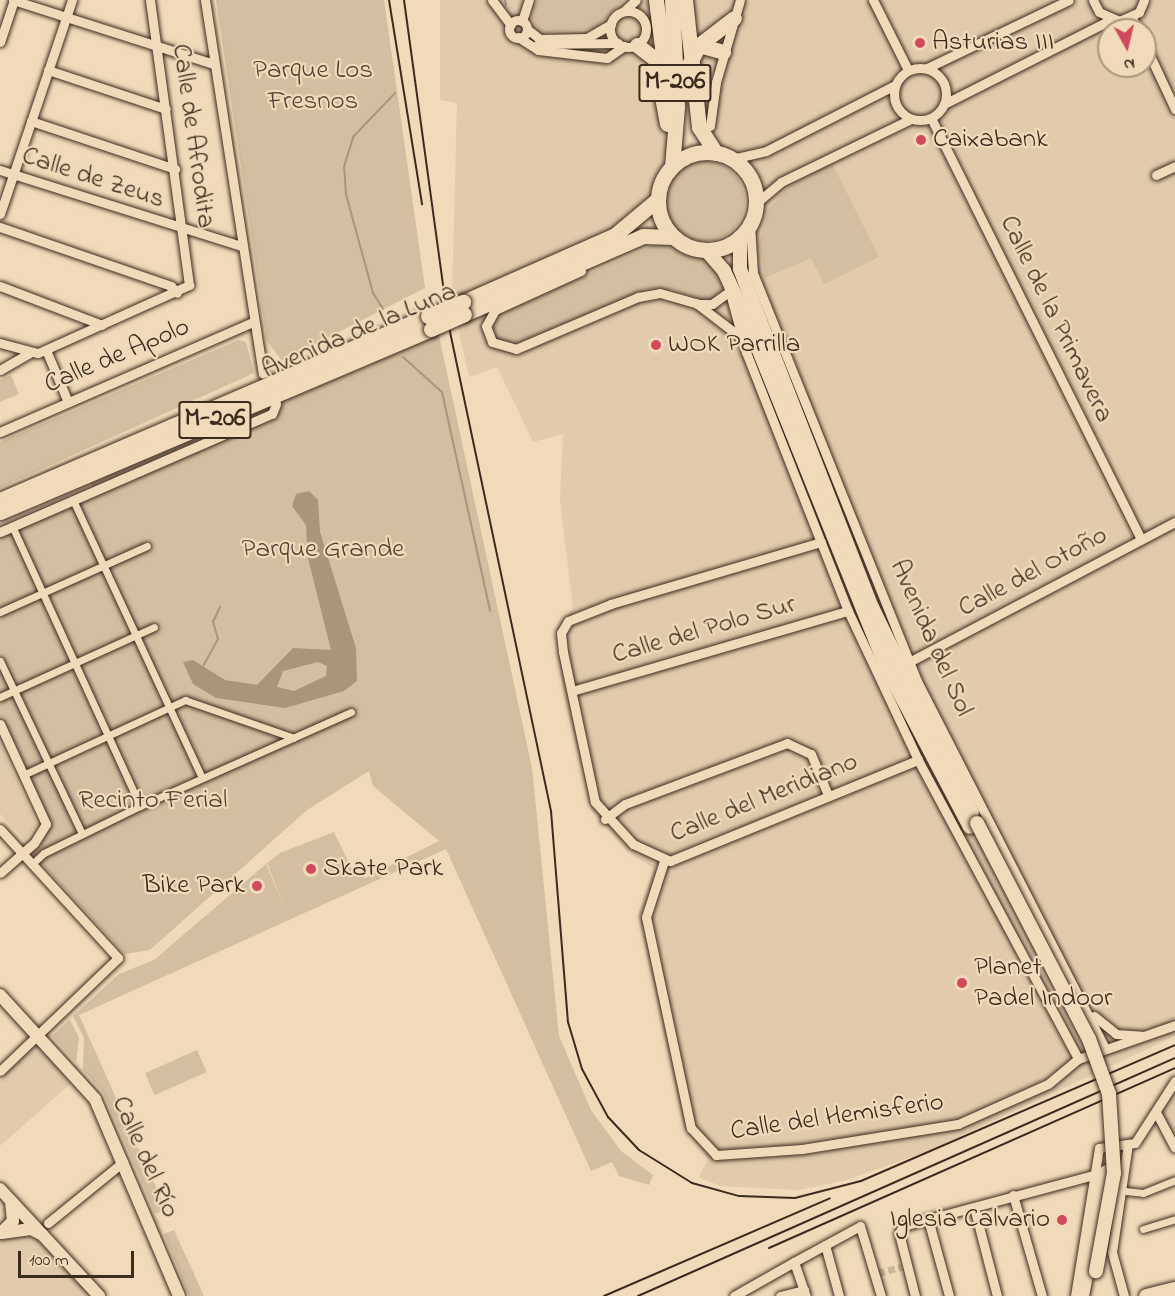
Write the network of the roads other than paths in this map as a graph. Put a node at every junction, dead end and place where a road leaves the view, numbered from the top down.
1 (14, 0) edge
2 (72, 0) edge
3 (150, 0) edge
4 (206, 0) edge
5 (492, 0) edge
6 (530, 0) edge
7 (636, 0) edge
8 (656, 0) edge
9 (672, 0) edge
10 (685, 0) edge
11 (740, 0) edge
12 (873, 0) edge
13 (1069, 0) edge
14 (1093, 0) edge
15 (1146, 1) edge
16 (624, 11) junction
17 (66, 18) junction
18 (734, 18) junction
19 (1108, 18) edge
20 (1132, 18) edge
21 (522, 21) junction
22 (611, 24) junction
23 (511, 25) junction
24 (1097, 27) edge
25 (522, 34) junction
26 (0, 42) edge
27 (626, 45) junction
28 (699, 45) junction
29 (158, 48) junction
30 (723, 52) junction
31 (214, 64) junction
32 (688, 66) junction
33 (927, 68) junction
34 (48, 70) junction
35 (908, 70) junction
36 (1157, 71) edge
37 (894, 85) junction
38 (944, 104) junction
39 (667, 108) junction
40 (166, 109) junction
41 (1175, 109) edge
42 (931, 118) junction
43 (910, 119) junction
44 (31, 121) junction
45 (710, 126) dead end
46 (716, 153) junction
47 (732, 159) junction
48 (1175, 166) edge
49 (175, 169) junction
50 (0, 170) edge
51 (669, 171) junction
52 (14, 175) junction
53 (1156, 175) dead end
54 (658, 199) junction
55 (756, 204) junction
56 (0, 214) edge
57 (750, 224) junction
58 (0, 227) edge
59 (184, 231) junction
60 (643, 236) junction
61 (673, 237) junction
62 (740, 237) junction
63 (241, 246) junction
64 (706, 250) junction
65 (727, 275) junction
66 (0, 286) edge
67 (177, 293) junction
68 (727, 293) junction
69 (696, 303) junction
70 (463, 308) junction
71 (252, 322) junction
72 (102, 325) junction
73 (742, 340) junction
74 (0, 343) edge
75 (46, 350) junction
76 (29, 353) junction
77 (0, 370) edge
78 (263, 374) dead end
79 (68, 402) junction
80 (276, 404) dead end
81 (0, 432) edge
82 (65, 478) junction
83 (0, 494) edge
84 (0, 500) edge
85 (73, 500) junction
86 (0, 512) edge
87 (1175, 522) edge
88 (6, 523) edge
89 (0, 532) edge
90 (1141, 540) junction
91 (821, 542) junction
92 (147, 546) dead end
93 (103, 565) junction
94 (43, 593) junction
95 (848, 611) junction
96 (0, 612) edge
97 (154, 627) dead end
98 (136, 635) junction
99 (0, 661) edge
100 (911, 661) junction
101 (75, 663) junction
102 (14, 691) junction
103 (572, 691) junction
104 (0, 697) edge
105 (929, 704) junction
106 (169, 707) junction
107 (351, 712) dead end
108 (0, 724) edge
109 (108, 735) junction
110 (294, 738) junction
111 (918, 760) junction
112 (48, 763) junction
113 (23, 774) junction
114 (202, 778) junction
115 (828, 795) junction
116 (966, 801) junction
117 (140, 806) junction
118 (605, 819) junction
119 (973, 825) junction
120 (0, 829) edge
121 (82, 834) junction
122 (23, 853) junction
123 (664, 861) junction
124 (32, 864) junction
125 (0, 873) edge
126 (0, 995) edge
127 (1090, 1011) junction
128 (1175, 1025) edge
129 (1148, 1036) junction
130 (38, 1037) junction
131 (1104, 1047) junction
132 (1078, 1059) junction
133 (0, 1071) edge
134 (1175, 1081) edge
135 (1157, 1114) junction
136 (1128, 1144) junction
137 (1175, 1148) edge
138 (123, 1162) junction
139 (1094, 1175) junction
140 (1175, 1180) edge
141 (0, 1189) edge
142 (1125, 1191) dead end
143 (1013, 1195) junction
144 (11, 1201) junction
145 (974, 1207) junction
146 (24, 1213) junction
147 (928, 1219) junction
148 (1175, 1219) edge
149 (48, 1223) dead end
150 (1143, 1229) dead end
151 (5, 1233) edge
152 (50, 1241) junction
153 (825, 1245) junction
154 (794, 1262) junction
155 (1092, 1270) junction
156 (1175, 1289) edge
157 (805, 1293) edge
158 (99, 1296) edge
159 (178, 1296) edge
160 (736, 1296) edge
161 (780, 1296) edge
162 (839, 1296) edge
163 (881, 1296) edge
164 (915, 1296) edge
165 (949, 1296) edge
166 (997, 1296) edge
167 (1042, 1296) edge
168 (1075, 1296) edge
169 (1082, 1296) edge
170 (1091, 1296) edge
171 (1124, 1296) edge
172 (1146, 1296) edge

1 - 17 street
1 - 26 street
2 - 17 street
3 - 29 street, Calle de Afrodita
4 - 31 street
5 - 23 street
6 - 21 street
7 - 16 street
8 - 39 main road
9 - 51 main road, M-206
10 - 32 main road, M-206
11 - 18 street
12 - 35 street
13 - 33 street
14 - 19 street
15 - 20 street
16 - 22 street
16 - 27 street
17 - 29 street
17 - 34 street
18 - 28 main road
18 - 30 street
21 - 23 street
21 - 25 street
22 - 25 street
22 - 27 street
23 - 25 street
24 - 38 street
25 - 27 street
27 - 39 main road
28 - 30 main road
28 - 32 main road
29 - 31 street
29 - 40 street, Calle de Afrodita
30 - 45 street
31 - 63 street
32 - 46 main road, M-206
33 - 35 street
33 - 38 street
34 - 40 street
34 - 44 street
35 - 37 street
36 - 41 street
37 - 43 street
37 - 47 street
38 - 42 street
39 - 51 main road
40 - 49 street, Calle de Afrodita
42 - 43 street
42 - 90 street, Calle de la Primavera
43 - 55 street
44 - 49 street
44 - 52 street
46 - 47 main road
46 - 51 main road
47 - 55 main road
48 - 53 street
49 - 59 street, Calle de Afrodita
50 - 52 street, Calle de Zeus
51 - 54 main road, M-206
52 - 56 street
52 - 59 street, Calle de Zeus
54 - 61 main road
54 - 70 main road, Avenida de la Luna / M-206
55 - 57 main road
57 - 62 main road
57 - 100 street, Avenida del Sol
58 - 67 street
59 - 63 street, Calle de Zeus
59 - 67 street, Calle de Afrodita
60 - 61 main road, Avenida de la Luna / M-206
60 - 69 street
60 - 70 main road, Avenida de la Luna / M-206
61 - 64 main road, M-206
62 - 64 main road
62 - 116 main road, Avenida del Sol
63 - 71 street
64 - 65 main road, Avenida del Sol
65 - 68 street
65 - 119 main road, Avenida del Sol
66 - 72 street
67 - 72 street
68 - 69 street
68 - 73 street
69 - 73 street
70 - 82 main road, Avenida de la Luna / M-206, bridge
71 - 78 street
71 - 79 street, Calle de Apolo
72 - 75 street
73 - 91 street
74 - 76 street
75 - 76 street
75 - 79 street
76 - 77 street
79 - 81 street, Calle de Apolo
80 - 85 street
82 - 83 main road
82 - 84 main road, Avenida de la Luna / M-206
82 - 86 main road, Avenida de la Luna / M-206
82 - 88 main road
85 - 88 street
85 - 93 street
87 - 90 street, Calle del Otoño
88 - 89 street
88 - 94 street
90 - 100 street, Calle del Otoño
91 - 95 street
91 - 103 street, Calle del Meridiano
92 - 93 street
93 - 94 street
93 - 98 street
94 - 96 street
94 - 101 street
95 - 103 street, Calle del Polo Sur
95 - 111 street
97 - 98 street
98 - 101 street
98 - 106 street
99 - 102 street
100 - 105 street, Avenida del Sol
101 - 102 street
101 - 109 street
102 - 104 street
102 - 112 street
103 - 118 street, Calle del Meridiano
105 - 116 street
105 - 127 street, Avenida del Sol
106 - 109 street
106 - 110 street
106 - 114 street
107 - 110 street
108 - 113 street
109 - 112 street
109 - 117 street
110 - 114 street
111 - 115 street, Calle del Meridiano
111 - 132 street
112 - 113 street
112 - 121 street
113 - 122 street
114 - 117 street
115 - 118 street
115 - 123 street, Calle del Meridiano
116 - 119 main road, Avenida del Sol
117 - 121 street
118 - 123 street, Calle del Meridiano
119 - 155 main road, Avenida del Sol, bridge
120 - 122 street
121 - 124 street
122 - 124 street
122 - 125 street
123 - 132 street, Calle del Hemisferio
124 - 130 street
126 - 130 street, Calle del Río
127 - 129 street
127 - 131 street, Avenida del Sol
128 - 129 street
129 - 131 street
130 - 133 street
130 - 138 street, Calle del Río
131 - 132 street
134 - 135 street
135 - 136 street
135 - 137 street
136 - 139 street
136 - 171 street
138 - 149 street
138 - 159 street, Calle del Río
139 - 143 street
139 - 168 street
140 - 142 street
141 - 144 street
143 - 145 street
143 - 167 street
144 - 146 street
144 - 151 street
145 - 147 street
145 - 166 street
146 - 151 street
146 - 152 street
147 - 164 street
147 - 165 street
148 - 150 street
151 - 152 street
152 - 158 street
153 - 154 street
153 - 162 street
153 - 163 street
154 - 157 street
154 - 160 street
155 - 169 main road, Avenida del Sol
155 - 170 main road, Avenida del Sol
156 - 172 main road
157 - 161 street

